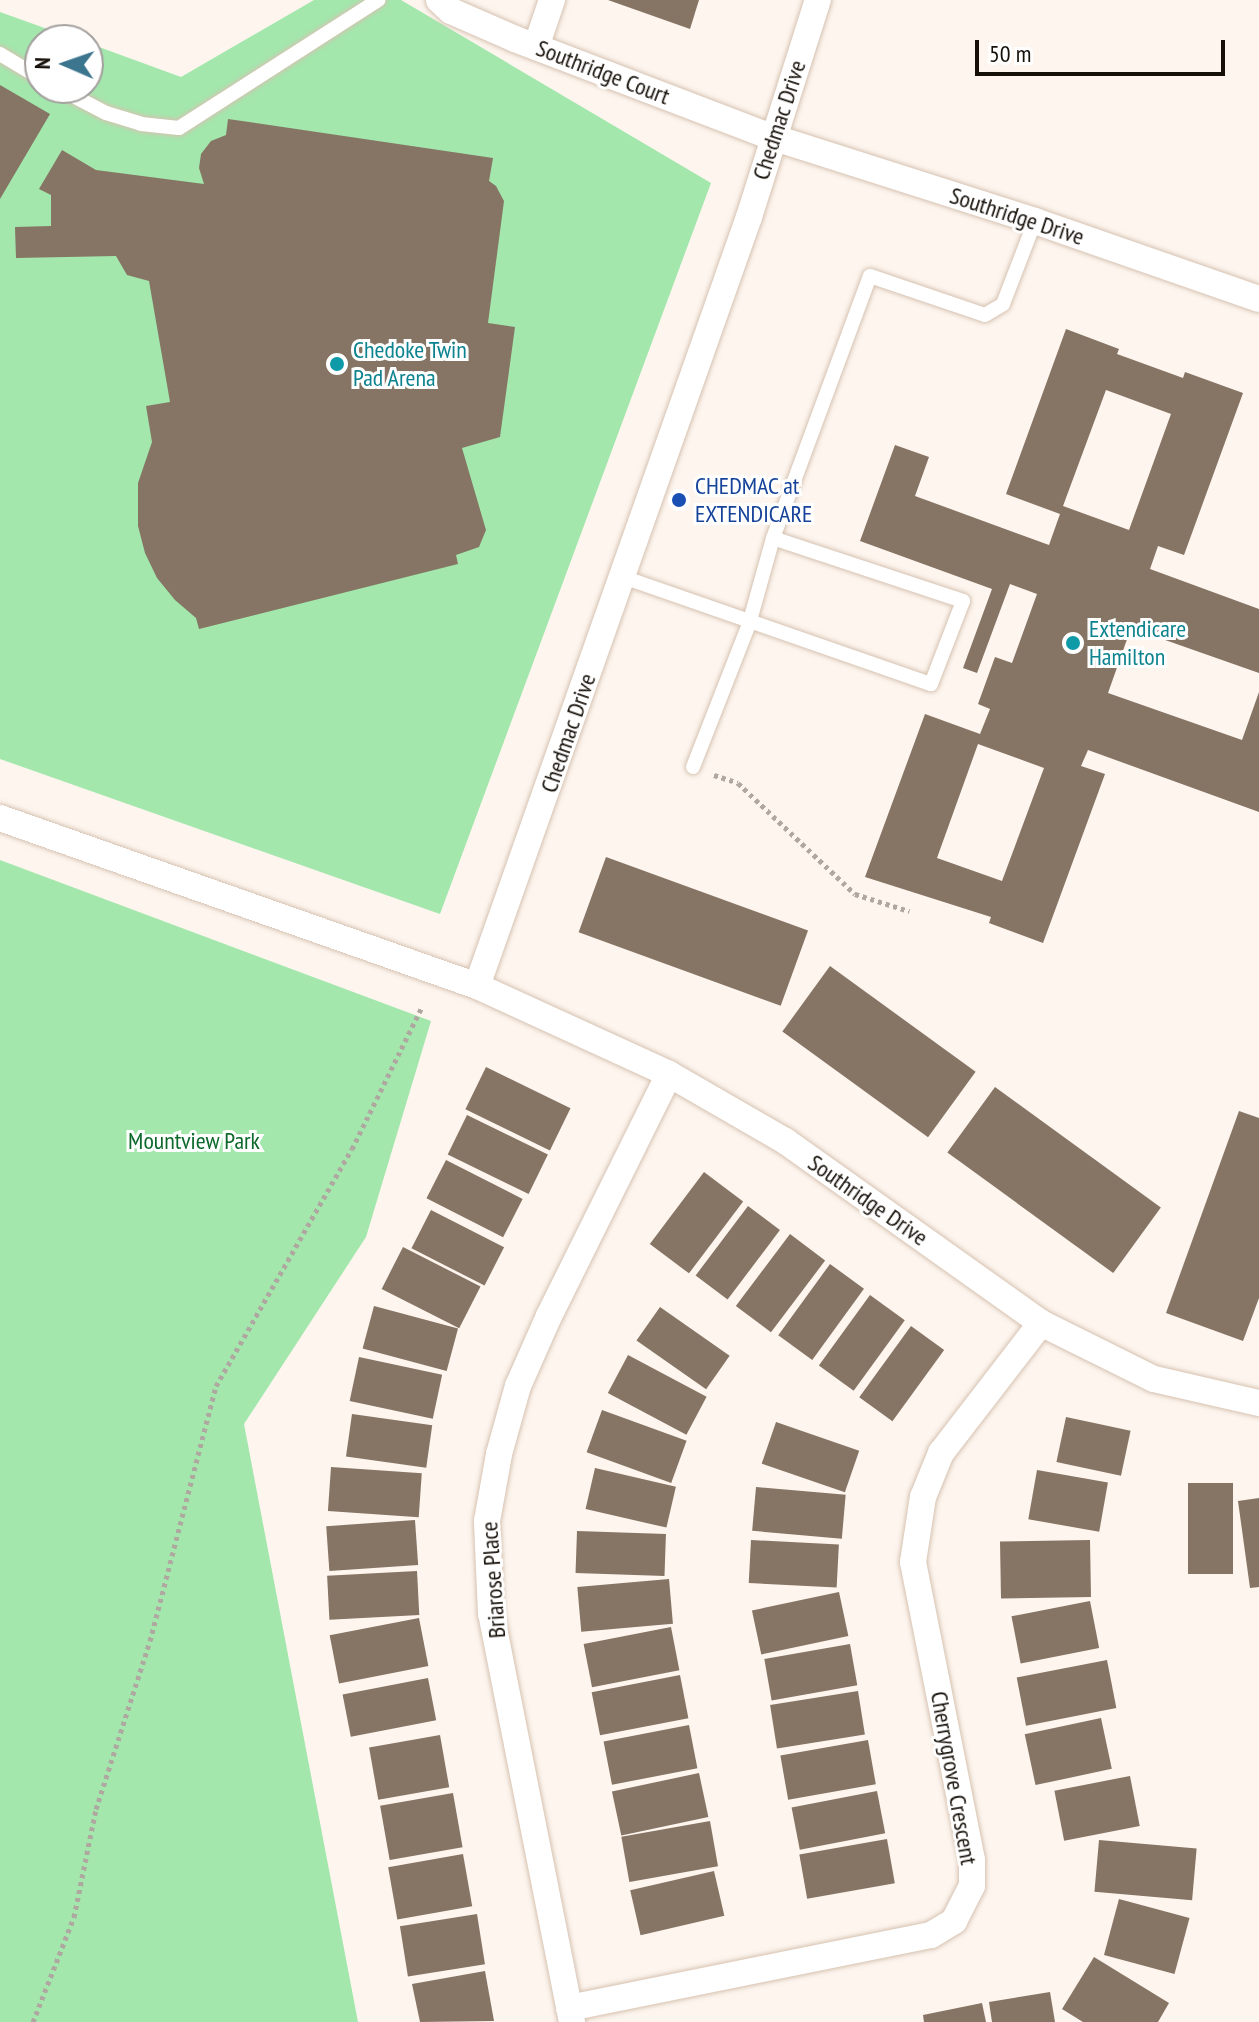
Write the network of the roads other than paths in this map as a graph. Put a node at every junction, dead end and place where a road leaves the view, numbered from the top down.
1 (378, 0) edge
2 (439, 0) edge
3 (552, 0) edge
4 (818, 0) edge
5 (536, 47) junction
6 (0, 54) edge
7 (24, 68) edge
8 (89, 104) edge
9 (772, 137) junction
10 (1035, 221) junction
11 (1259, 299) edge
12 (773, 538) junction
13 (623, 577) junction
14 (749, 624) junction
15 (693, 767) road end
16 (0, 818) edge
17 (477, 986) junction
18 (669, 1074) junction
19 (1041, 1323) junction
20 (1259, 1403) edge
21 (571, 2015) edge

1 - 8 lane
2 - 5 street, Southridge Court
3 - 5 street
4 - 9 street, Chedmac Drive
5 - 9 street, Southridge Court
6 - 7 lane
9 - 10 street, Southridge Drive
9 - 13 street, Chedmac Drive
10 - 11 street, Southridge Drive
10 - 12 lane
12 - 14 lane
12 - 14 lane
13 - 14 lane
13 - 17 street, Chedmac Drive
14 - 15 lane
16 - 17 street
17 - 18 street, Southridge Drive
18 - 19 street, Southridge Drive
18 - 21 street, Briarose Place
19 - 20 street, Southridge Drive
19 - 21 street, Cherrygrove Crescent

